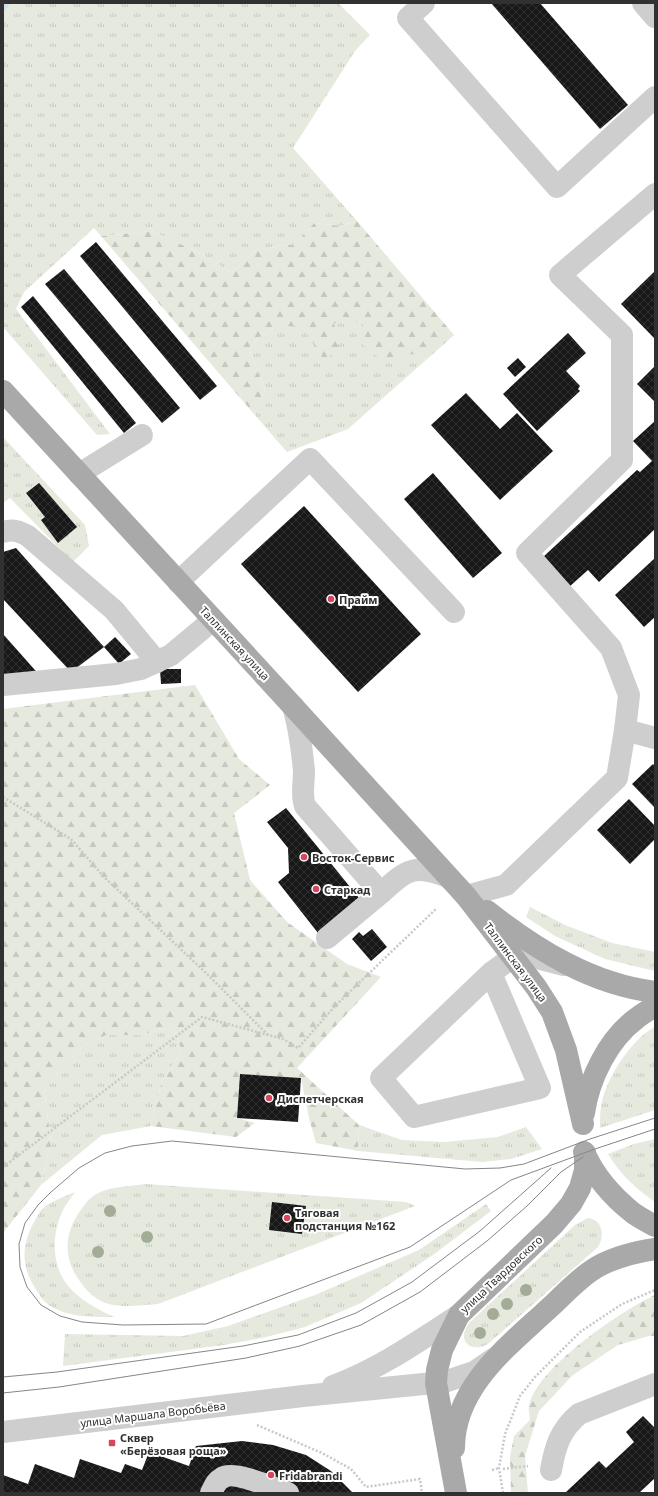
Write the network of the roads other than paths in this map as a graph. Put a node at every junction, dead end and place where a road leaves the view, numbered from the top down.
1 (424, 3) edge
2 (643, 3) edge
3 (655, 17) edge
4 (655, 97) edge
5 (655, 194) edge
6 (3, 392) edge
7 (142, 435) dead end
8 (79, 474) junction
9 (3, 532) edge
10 (178, 582) junction
11 (454, 612) dead end
12 (213, 620) junction
13 (157, 662) junction
14 (3, 685) edge
15 (294, 706) junction
16 (625, 730) junction
17 (655, 738) edge
18 (448, 877) junction
19 (381, 894) junction
20 (466, 896) junction
21 (326, 938) dead end
22 (513, 957) junction
23 (574, 968) junction
24 (491, 973) junction
25 (655, 992) edge
26 (655, 1006) edge
27 (583, 1124) junction
28 (585, 1153) junction
29 (655, 1226) edge
30 (655, 1249) edge
31 (459, 1315) junction
32 (498, 1355) junction
33 (436, 1383) junction
34 (655, 1384) edge
35 (303, 1396) junction
36 (3, 1432) edge
37 (541, 1468) road end
38 (455, 1484) edge
39 (212, 1493) edge
40 (288, 1493) edge

1 - 4 street
2 - 3 street
5 - 16 street
6 - 8 main road, Таллинская улица
7 - 8 street
8 - 10 main road, Таллинская улица
9 - 13 street
10 - 11 street
10 - 12 main road, Таллинская улица
12 - 13 street
12 - 15 main road, Таллинская улица
13 - 14 street
15 - 18 main road, Таллинская улица
15 - 19 street
16 - 17 street
16 - 20 street
18 - 19 street
18 - 20 main road, Таллинская улица
19 - 21 street
20 - 22 main road, Таллинская улица
20 - 23 main road, Таллинская улица
22 - 23 street
22 - 24 street
22 - 27 main road, Таллинская улица
23 - 25 main road, Таллинская улица
24 - 24 street
26 - 27 main road, Таллинская улица
27 - 28 main road, Таллинская улица
28 - 29 main road, Таллинская улица
28 - 31 main road, улица Твардовского
30 - 32 main road, улица Твардовского
31 - 33 main road, улица Твардовского
31 - 35 street, улица Маршала Воробьёва
32 - 33 street, улица Маршала Воробьёва
32 - 38 main road, улица Твардовского
33 - 35 street, улица Маршала Воробьёва
33 - 38 main road, улица Твардовского
34 - 37 street
35 - 36 street, улица Маршала Воробьёва
39 - 40 street

